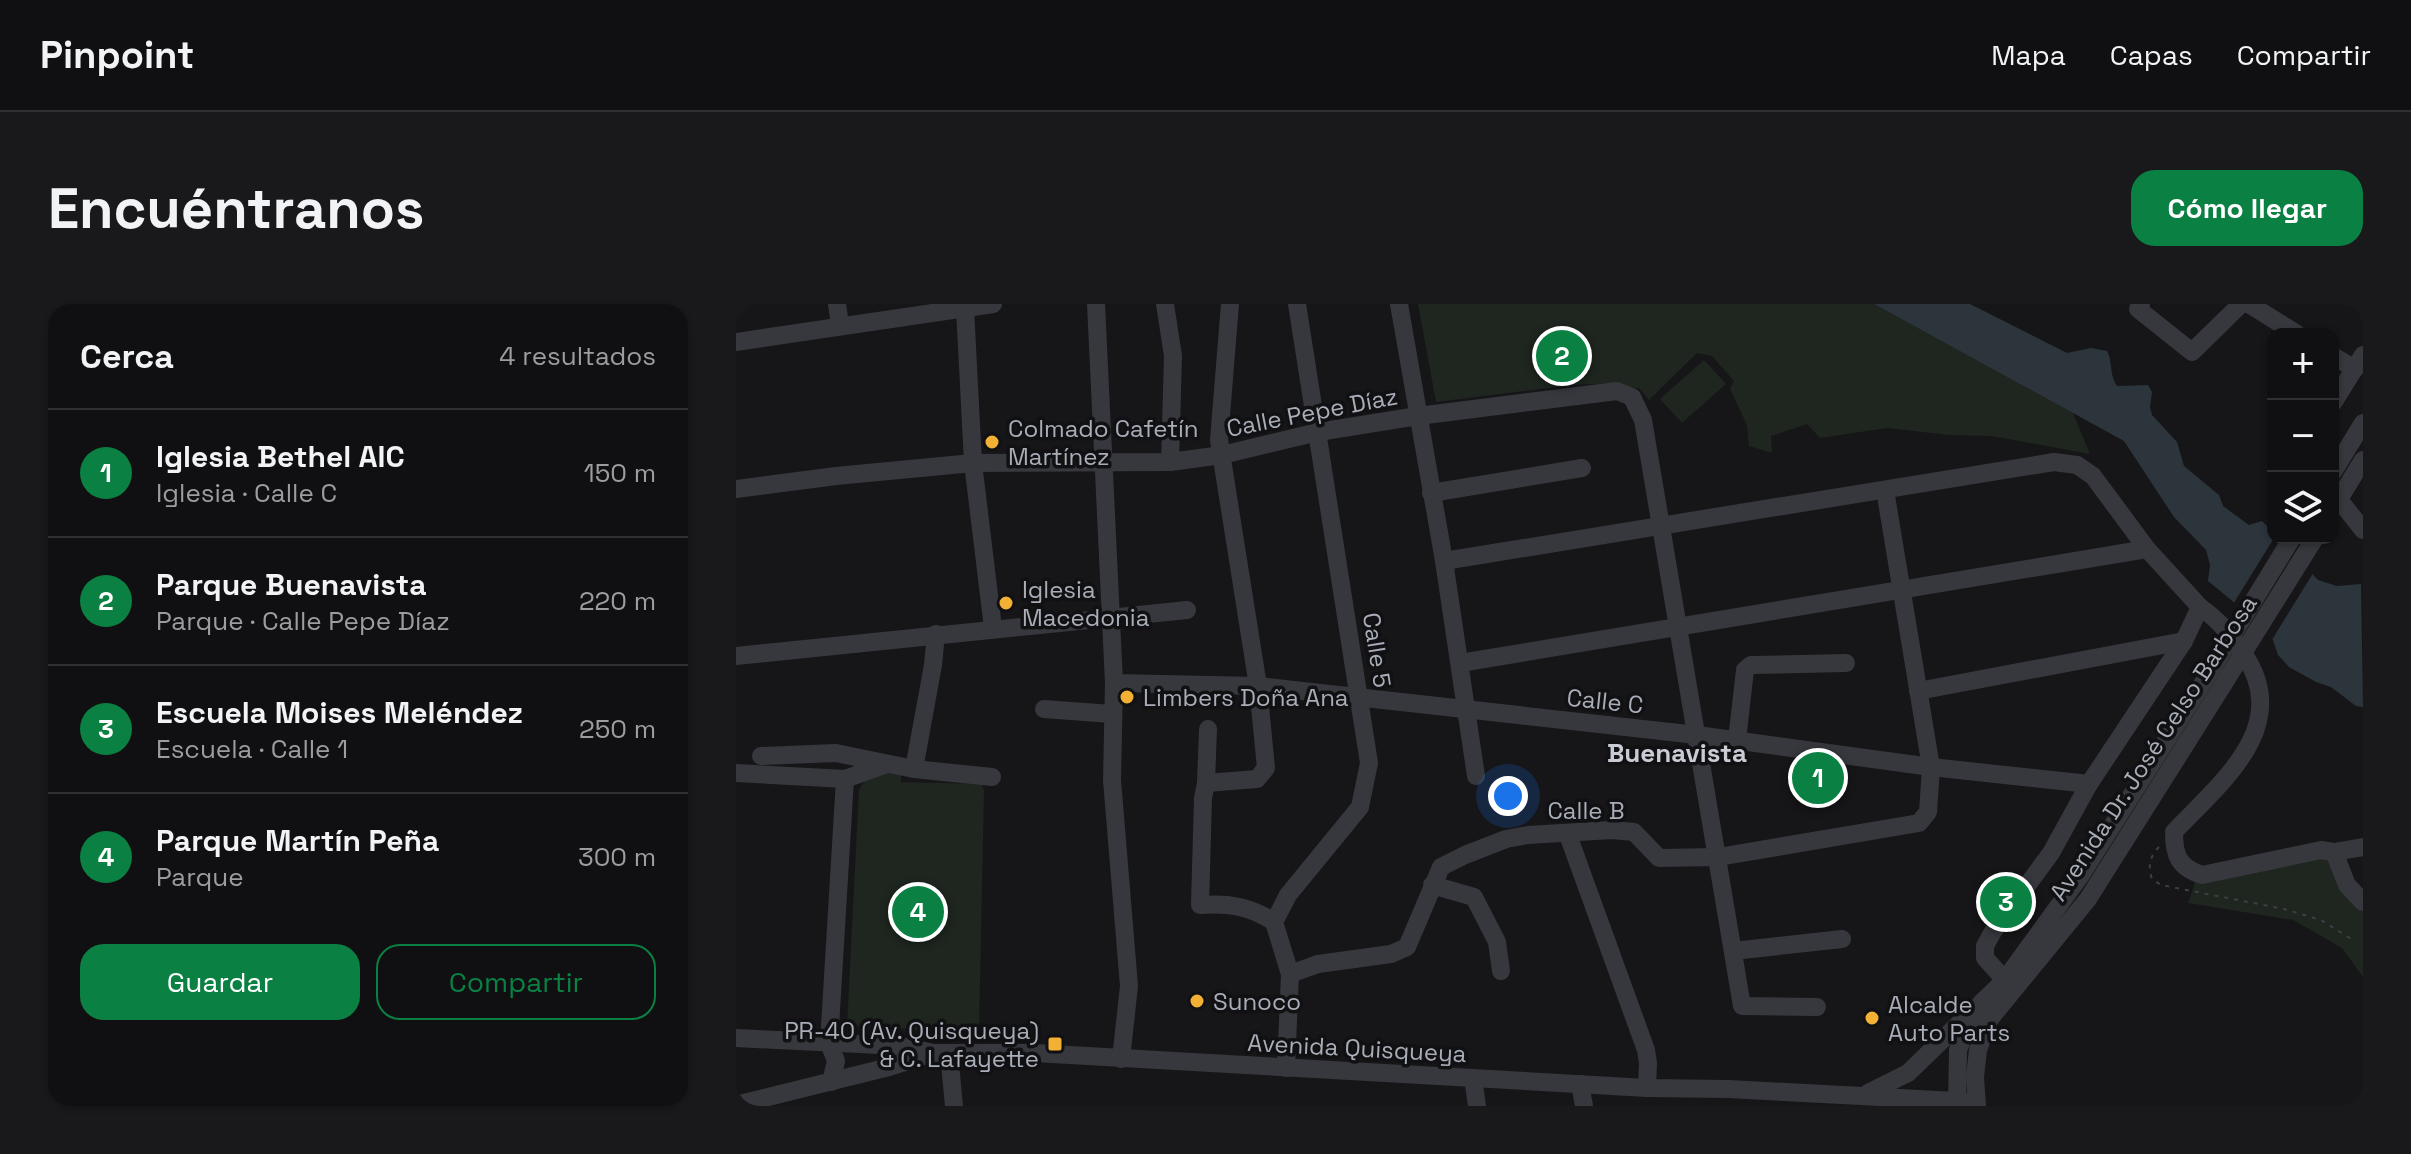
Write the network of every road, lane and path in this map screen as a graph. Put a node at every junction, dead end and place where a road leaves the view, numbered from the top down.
1 (837, 304) edge
2 (993, 304) edge
3 (1096, 304) edge
4 (1165, 304) edge
5 (1230, 304) edge
6 (1297, 304) edge
7 (1399, 304) edge
8 (2241, 304) edge
9 (2249, 304) edge
10 (2139, 306) edge
11 (965, 308) junction
12 (840, 325) junction
13 (2287, 328) edge
14 (736, 342) edge
15 (2339, 357) edge
16 (2359, 362) edge
17 (2335, 400) edge
18 (1418, 416) junction
19 (2363, 423) edge
20 (1318, 432) junction
21 (1222, 455) junction
22 (2363, 460) edge
23 (1105, 462) junction
24 (1170, 462) junction
25 (2339, 462) edge
26 (973, 463) junction
27 (1582, 468) dead end
28 (736, 489) edge
29 (1885, 490) junction
30 (1431, 493) junction
31 (2339, 499) edge
32 (2339, 500) edge
33 (1661, 526) junction
34 (2363, 530) edge
35 (2289, 544) edge
36 (2311, 544) edge
37 (2147, 549) junction
38 (1444, 561) junction
39 (1901, 589) junction
40 (2200, 607) junction
41 (1187, 610) dead end
42 (1109, 618) junction
43 (1679, 625) junction
44 (993, 628) junction
45 (936, 634) junction
46 (2184, 641) junction
47 (736, 656) edge
48 (1460, 663) junction
49 (1846, 663) dead end
50 (2215, 680) junction
51 (1114, 683) junction
52 (1258, 686) junction
53 (1918, 691) junction
54 (1361, 699) junction
55 (1044, 709) dead end
56 (1468, 711) junction
57 (1112, 714) junction
58 (1208, 729) dead end
59 (1697, 735) junction
60 (1737, 740) junction
61 (761, 756) dead end
62 (887, 764) junction
63 (1931, 767) junction
64 (914, 769) junction
65 (736, 773) edge
66 (1476, 776) dead end
67 (992, 777) dead end
68 (845, 779) junction
69 (1206, 783) junction
70 (2089, 784) junction
71 (2174, 832) junction
72 (1568, 835) junction
73 (2363, 847) edge
74 (2334, 852) junction
75 (1718, 857) junction
76 (1432, 885) junction
77 (2363, 902) edge
78 (1274, 922) junction
79 (1842, 939) dead end
80 (2353, 940) dead end
81 (1733, 951) junction
82 (1501, 971) dead end
83 (1290, 974) junction
84 (2008, 985) junction
85 (1981, 1003) junction
86 (1817, 1007) dead end
87 (736, 1038) edge
88 (829, 1043) junction
89 (941, 1053) junction
90 (1121, 1059) junction
91 (1286, 1068) junction
92 (1473, 1078) junction
93 (831, 1082) junction
94 (1580, 1084) junction
95 (1647, 1088) junction
96 (1861, 1095) junction
97 (1730, 1098) edge
98 (1967, 1104) edge
99 (736, 1105) edge
100 (954, 1106) edge
101 (1477, 1106) edge
102 (1584, 1106) edge
103 (1884, 1106) edge

1 - 12 street
2 - 11 street
3 - 23 street
4 - 24 street
5 - 21 street
6 - 20 street, Calle 5
7 - 18 street
8 - 10 street
9 - 13 street
11 - 12 street
11 - 26 street
12 - 14 street
15 - 16 street
16 - 17 street
18 - 20 street, Calle Pepe Díaz
18 - 30 street
18 - 33 street, Calle Pepe Díaz
19 - 25 street
20 - 21 street, Calle Pepe Díaz
20 - 54 street, Calle 5
21 - 24 street, Calle Pepe Díaz
21 - 52 street
22 - 31 street, bridge
23 - 24 street, Calle Pepe Díaz
23 - 26 street, Calle Pepe Díaz
23 - 42 street
26 - 28 street, Calle Pepe Díaz
26 - 44 street
27 - 30 street
29 - 33 street
29 - 37 street
29 - 39 street, Calle B
30 - 38 street
32 - 34 street
33 - 38 street
33 - 43 street
35 - 50 street, Avenida Dr. José Celso Barbosa, bridge
36 - 50 street, Avenida Dr. José Celso Barbosa, bridge
37 - 39 street
37 - 40 street
38 - 48 street
39 - 43 street
39 - 53 street, Calle B
40 - 46 street
40 - 71 street
41 - 42 street
42 - 44 street
42 - 51 street
43 - 48 street
43 - 59 street
44 - 45 street
45 - 47 street
45 - 64 street
46 - 53 street
46 - 70 street
48 - 56 street
49 - 60 street
50 - 84 street, Avenida Dr. José Celso Barbosa
51 - 52 street, Calle C
51 - 57 street
52 - 54 street, Calle C
52 - 69 street
53 - 63 street, Calle B
54 - 56 street, Calle C
54 - 78 street, Calle 5
55 - 57 street
56 - 59 street, Calle C
56 - 66 street
57 - 90 street
58 - 69 street
59 - 60 street, Calle C
59 - 75 street
60 - 63 street, Calle C
61 - 62 street
62 - 64 street
62 - 68 street
63 - 70 street, Calle C
63 - 75 street, Calle B
64 - 67 street
65 - 68 street
68 - 88 street
69 - 78 street
70 - 84 street
71 - 74 street
71 - 80 path
72 - 75 street, Calle B
72 - 76 street, Calle B
72 - 95 street
73 - 74 street
74 - 77 street
75 - 81 street
76 - 82 street
76 - 83 street, Calle B
78 - 83 street
79 - 81 street
81 - 86 street
83 - 91 street
84 - 85 street, Avenida Dr. José Celso Barbosa
84 - 98 street, Avenida Dr. José Celso Barbosa
85 - 96 street
85 - 98 street, Avenida Dr. José Celso Barbosa
87 - 88 street, Avenida Quisqueya
88 - 89 street, Avenida Quisqueya
88 - 93 street
89 - 90 street, Avenida Quisqueya
89 - 93 street
89 - 100 street
90 - 91 street, Avenida Quisqueya
91 - 92 street, Avenida Quisqueya
92 - 94 street, Avenida Quisqueya
92 - 101 street
93 - 99 street
94 - 95 street, Avenida Quisqueya
94 - 102 street
95 - 97 street, Avenida Quisqueya
96 - 97 street, Avenida Quisqueya
96 - 98 street, Avenida Quisqueya
96 - 103 street

